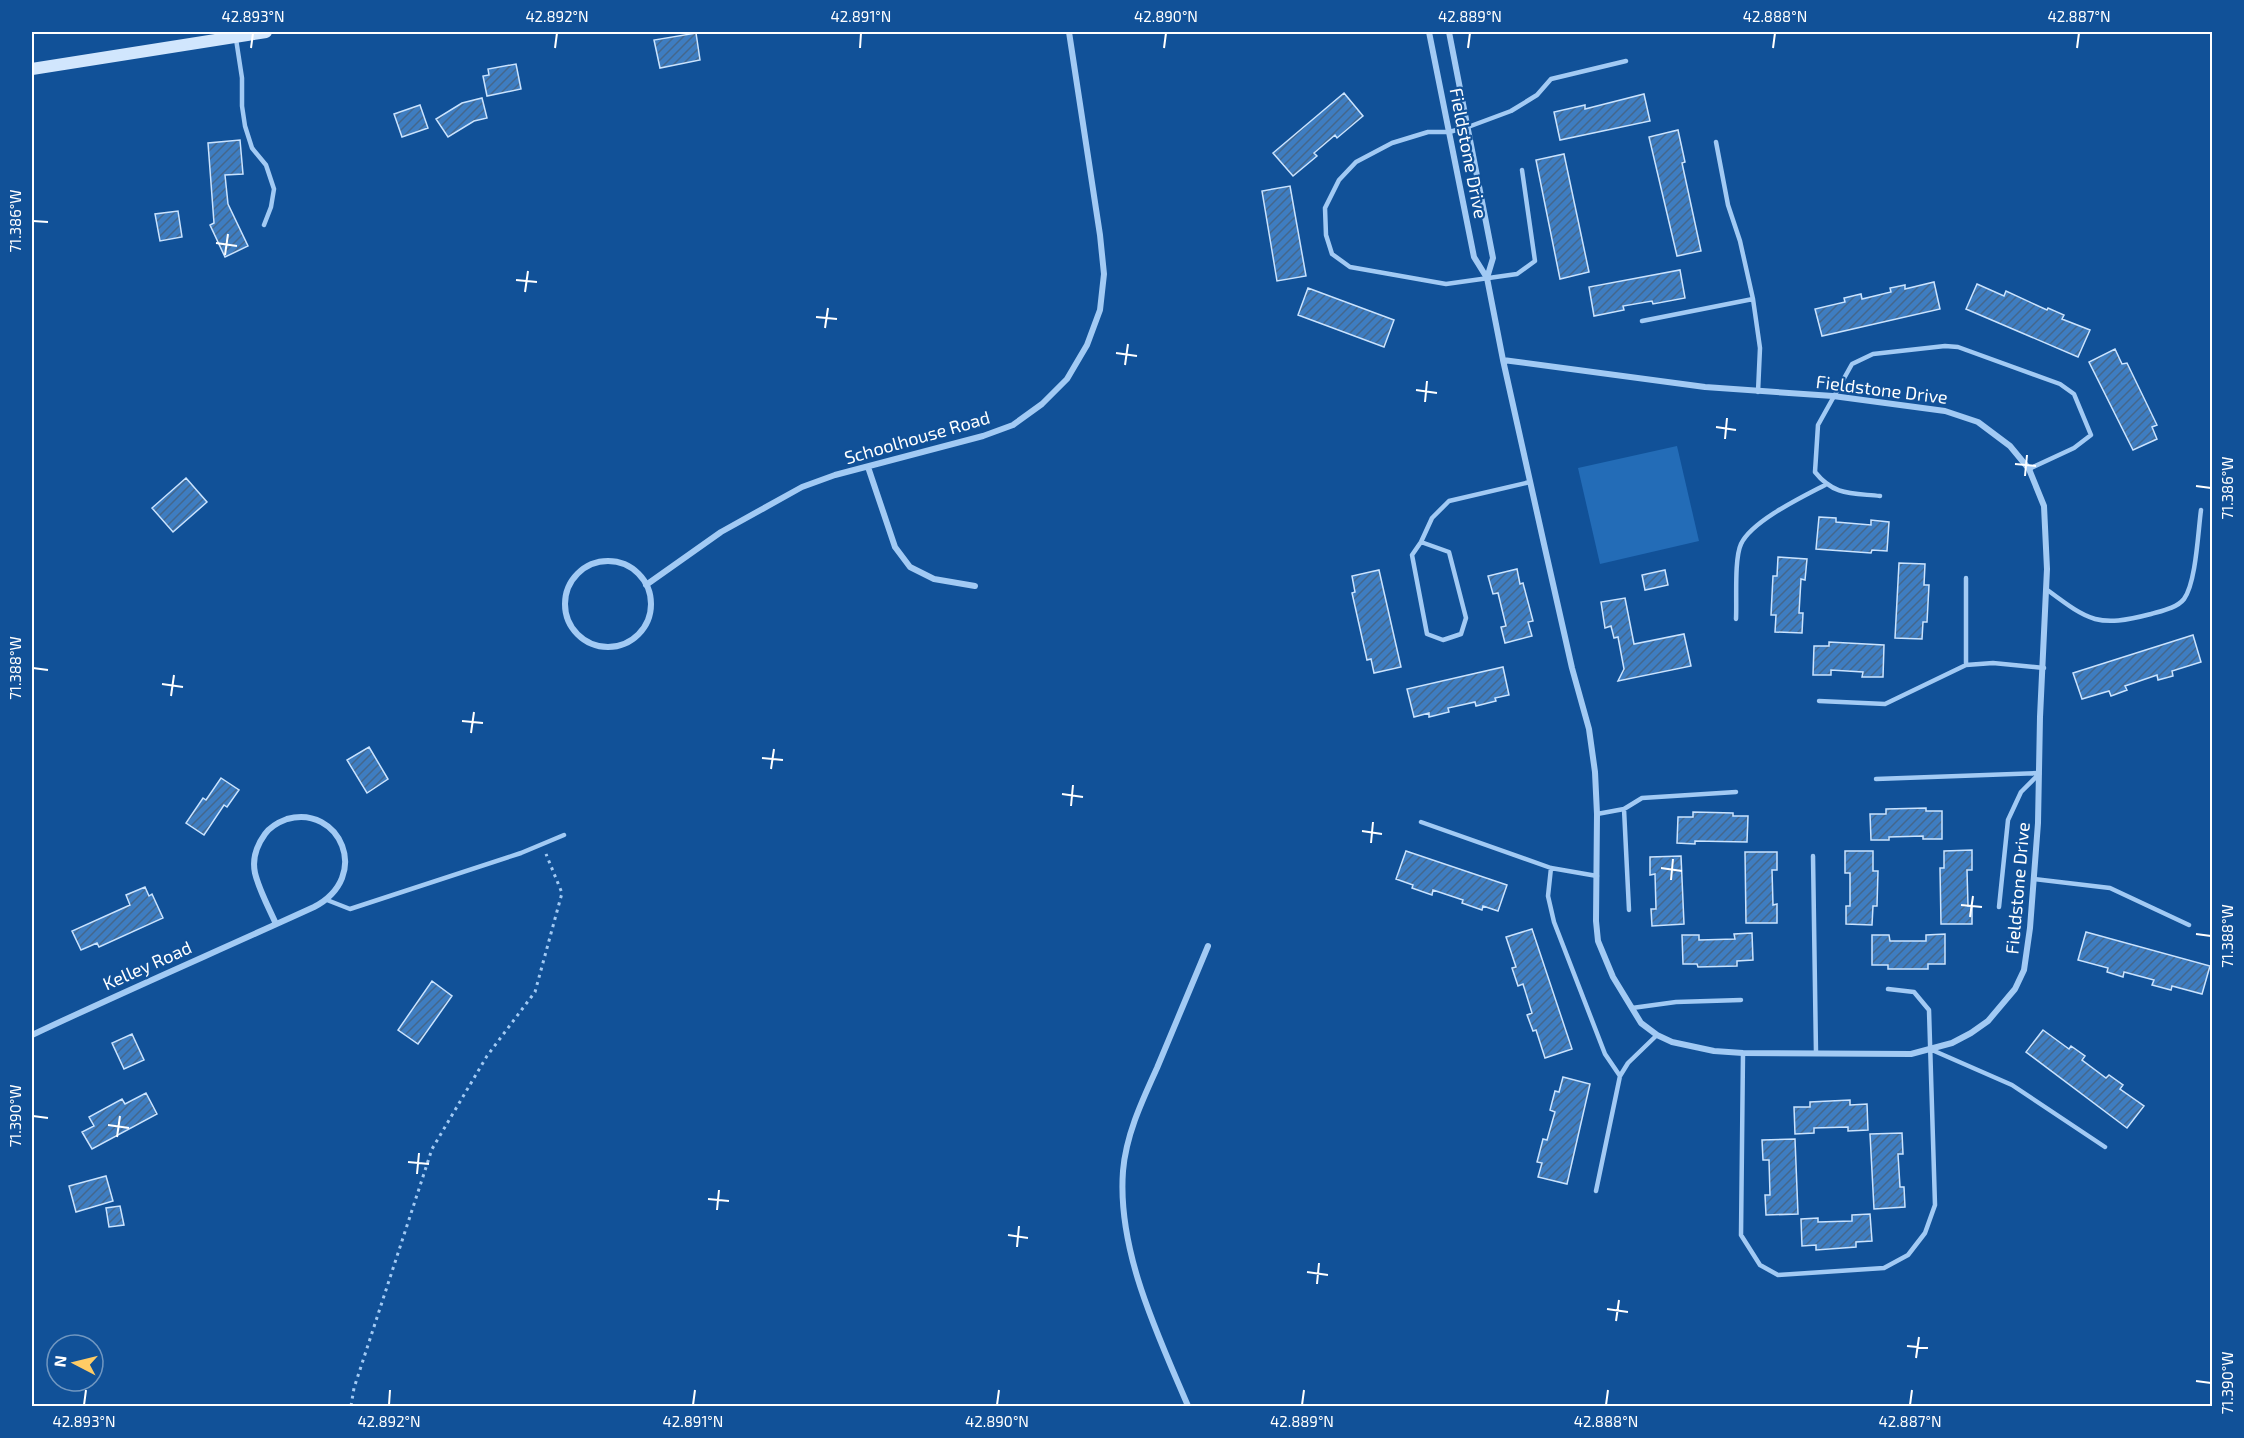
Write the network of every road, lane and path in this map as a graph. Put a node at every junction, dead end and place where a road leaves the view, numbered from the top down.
1 (266, 32) edge
2 (1069, 32) edge
3 (1429, 32) edge
4 (1449, 32) edge
5 (236, 36) junction
6 (1626, 61) dead end
7 (32, 69) edge
8 (1468, 127) junction
9 (1449, 132) junction
10 (1716, 142) dead end
11 (1521, 170) dead end
12 (264, 225) dead end
13 (1487, 278) junction
14 (1753, 299) junction
15 (1642, 321) dead end
16 (1503, 360) junction
17 (1758, 392) junction
18 (1833, 396) junction
19 (868, 466) junction
20 (2029, 469) junction
21 (1530, 482) junction
22 (1825, 485) junction
23 (1880, 496) dead end
24 (2201, 510) dead end
25 (1421, 542) junction
26 (1966, 578) dead end
27 (646, 585) junction
28 (975, 586) dead end
29 (2046, 589) junction
30 (1736, 619) dead end
31 (1966, 665) junction
32 (2044, 668) junction
33 (1819, 701) dead end
34 (2040, 773) junction
35 (1876, 778) dead end
36 (1736, 792) dead end
37 (1624, 809) junction
38 (1597, 814) junction
39 (1421, 822) dead end
40 (564, 835) dead end
41 (541, 844) junction
42 (1813, 856) dead end
43 (1551, 868) junction
44 (1597, 876) junction
45 (2034, 879) junction
46 (327, 900) junction
47 (1999, 907) dead end
48 (1629, 910) dead end
49 (276, 924) junction
50 (2189, 925) dead end
51 (1208, 946) dead end
52 (1888, 989) dead end
53 (1741, 1000) dead end
54 (1632, 1008) junction
55 (32, 1035) edge
56 (1657, 1035) junction
57 (1932, 1050) junction
58 (1743, 1053) junction
59 (1816, 1053) junction
60 (1620, 1076) junction
61 (2105, 1147) dead end
62 (1596, 1191) dead end
63 (351, 1407) edge
64 (1188, 1407) edge

1 - 5 main road
2 - 19 street, Schoolhouse Road
3 - 9 street, Fieldstone Drive
4 - 8 street, Fieldstone Drive
5 - 7 main road
5 - 12 lane
6 - 8 lane
8 - 9 lane
8 - 13 street, Fieldstone Drive
9 - 13 street, Fieldstone Drive
9 - 13 lane
10 - 14 lane
11 - 13 lane
13 - 16 street, Fieldstone Drive
14 - 15 lane
14 - 17 lane
16 - 17 street, Fieldstone Drive
16 - 21 street, Fieldstone Drive
17 - 18 street, Fieldstone Drive
18 - 20 street, Fieldstone Drive
18 - 20 lane
18 - 22 lane
19 - 27 street, Schoolhouse Road
19 - 28 street
20 - 29 street, Fieldstone Drive
21 - 25 lane
21 - 38 street, Fieldstone Drive
22 - 23 lane
22 - 30 lane
24 - 29 lane
25 - 25 lane
26 - 31 lane
27 - 27 street
29 - 32 street, Fieldstone Drive
31 - 32 lane
31 - 33 lane
32 - 34 street, Fieldstone Drive
34 - 35 lane
34 - 45 street, Fieldstone Drive
34 - 47 lane
36 - 37 lane
37 - 38 lane
37 - 48 lane
38 - 44 street, Fieldstone Drive
39 - 43 lane
40 - 41 lane
41 - 46 lane
41 - 63 path
42 - 59 lane
43 - 44 lane
43 - 60 lane
44 - 54 street, Fieldstone Drive
45 - 50 lane
45 - 57 street, Fieldstone Drive
46 - 49 street, Kelley Road
46 - 49 street
49 - 55 street, Kelley Road
51 - 64 street
52 - 57 lane
53 - 54 lane
54 - 56 street, Fieldstone Drive
56 - 58 street, Fieldstone Drive
56 - 60 lane
57 - 58 lane
57 - 59 street, Fieldstone Drive
57 - 61 lane
58 - 59 street, Fieldstone Drive
60 - 62 lane

